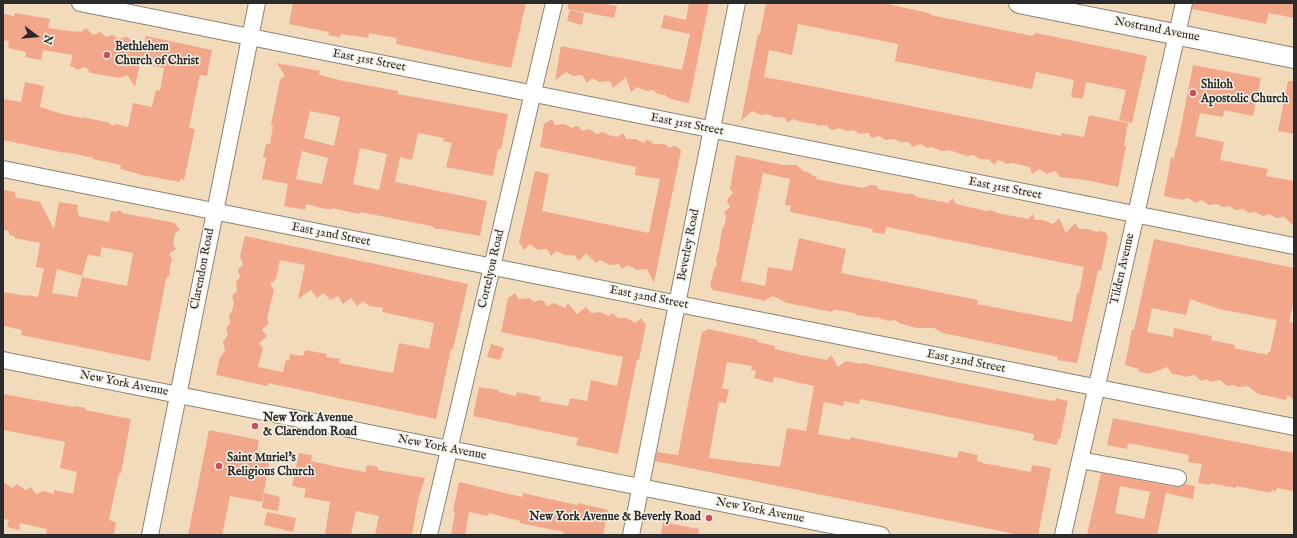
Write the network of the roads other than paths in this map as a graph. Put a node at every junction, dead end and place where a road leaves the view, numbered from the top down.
1 (80, 3) edge
2 (257, 3) edge
3 (554, 3) edge
4 (737, 3) edge
5 (1019, 3) edge
6 (1184, 3) edge
7 (1177, 35) junction
8 (250, 37) junction
9 (1294, 58) edge
10 (533, 94) junction
11 (712, 130) junction
12 (4, 173) edge
13 (215, 211) junction
14 (1136, 215) junction
15 (1294, 246) edge
16 (492, 267) junction
17 (677, 304) junction
18 (3, 360) edge
19 (1096, 388) junction
20 (178, 395) junction
21 (1294, 427) edge
22 (450, 450) junction
23 (1080, 460) junction
24 (1178, 478) dead end
25 (640, 488) junction
26 (150, 535) edge
27 (429, 535) edge
28 (630, 535) edge
29 (881, 535) edge
30 (1063, 535) edge

1 - 8 street, East 31st Street
2 - 8 street, Clarendon Road
3 - 10 street, Cortelyou Road
4 - 11 street, Beverley Road
5 - 7 main road, Nostrand Avenue
6 - 7 street, Tilden Avenue
7 - 9 main road, Nostrand Avenue
7 - 14 street, Tilden Avenue
8 - 10 street, East 31st Street
8 - 13 street, Clarendon Road
10 - 11 street, East 31st Street
10 - 16 street, Cortelyou Road
11 - 14 street, East 31st Street
11 - 17 street, Beverley Road
12 - 13 street, East 32nd Street
13 - 16 street, East 32nd Street
13 - 20 street, Clarendon Road
14 - 15 street, East 31st Street
14 - 19 street, Tilden Avenue
16 - 17 street, East 32nd Street
16 - 22 street, Cortelyou Road
17 - 19 street, East 32nd Street
17 - 25 street, Beverley Road
18 - 20 street, New York Avenue
19 - 21 street, East 32nd Street
19 - 23 street, Tilden Avenue
20 - 22 street, New York Avenue
20 - 26 street, Clarendon Road
22 - 25 street, New York Avenue
22 - 27 street, Cortelyou Road
23 - 24 street
23 - 30 street, Tilden Avenue
25 - 28 street, Beverley Road
25 - 29 street, New York Avenue

